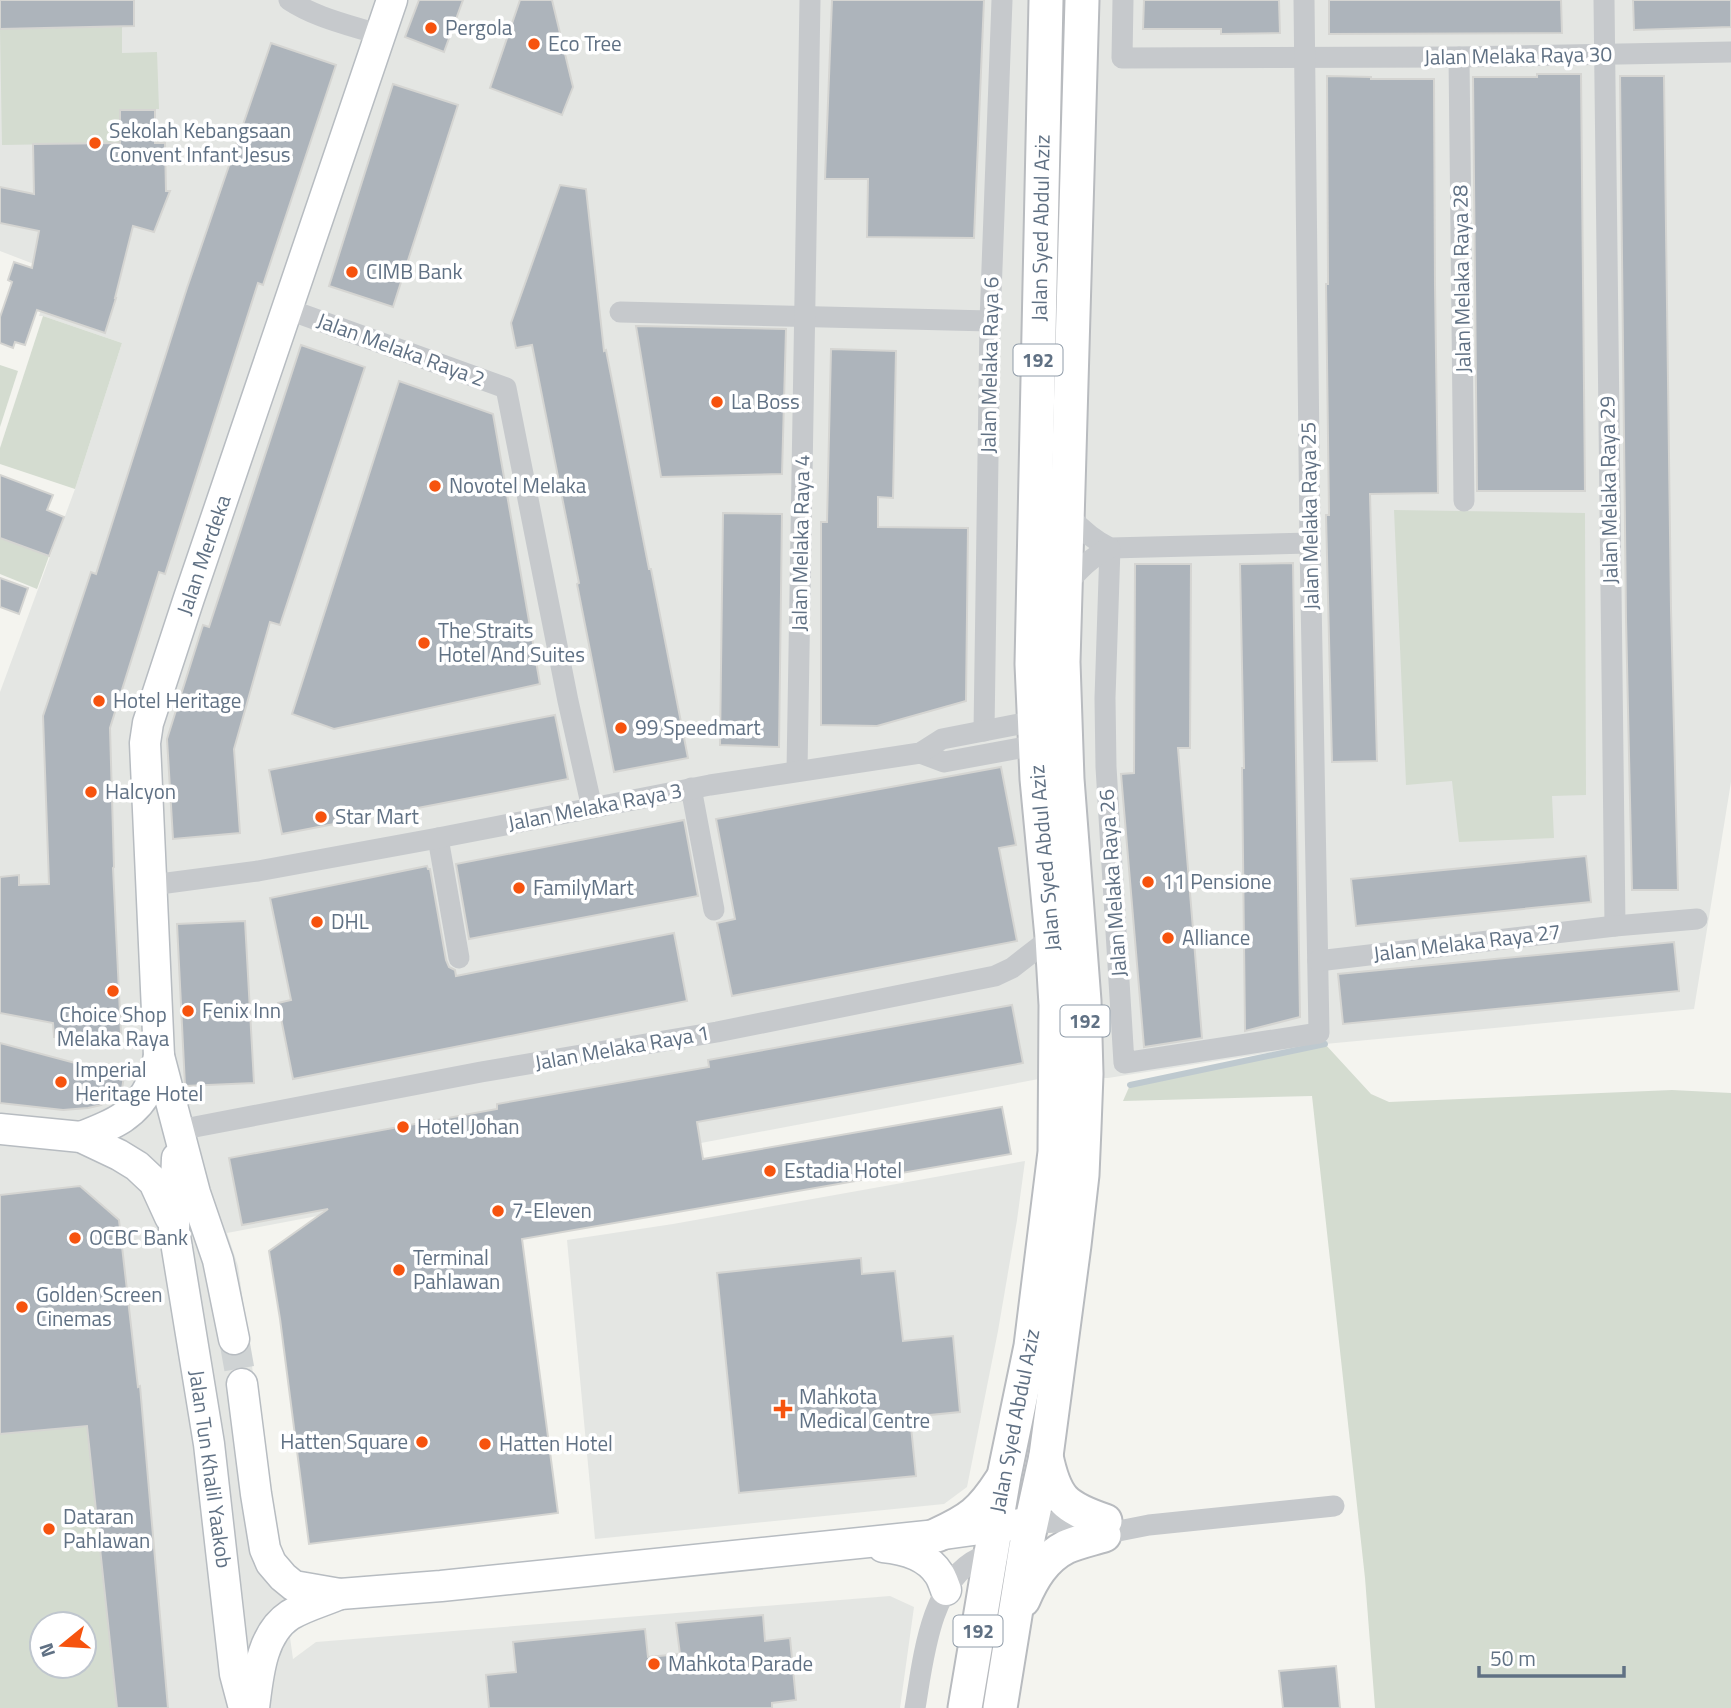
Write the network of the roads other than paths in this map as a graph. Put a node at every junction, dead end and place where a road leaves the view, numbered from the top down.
1 (289, 0) edge
2 (392, 0) edge
3 (810, 0) edge
4 (1002, 0) edge
5 (1046, 0) edge
6 (1082, 0) edge
7 (1123, 0) edge
8 (1304, 0) edge
9 (1604, 0) edge
10 (380, 35) junction
11 (1731, 52) edge
12 (1605, 55) junction
13 (1460, 57) junction
14 (1304, 58) junction
15 (287, 309) junction
16 (621, 312) dead end
17 (805, 316) junction
18 (990, 321) junction
19 (1464, 501) dead end
20 (1068, 515) junction
21 (1310, 543) junction
22 (1110, 548) junction
23 (1066, 585) junction
24 (984, 731) junction
25 (1035, 733) junction
26 (920, 753) junction
27 (797, 771) junction
28 (691, 788) junction
29 (592, 808) junction
30 (438, 838) junction
31 (152, 885) junction
32 (714, 911) dead end
33 (1697, 919) dead end
34 (1615, 926) junction
35 (1052, 937) junction
36 (459, 958) dead end
37 (1318, 961) junction
38 (1319, 1033) joint
39 (159, 1056) junction
40 (0, 1129) edge
41 (179, 1130) junction
42 (81, 1137) junction
43 (174, 1230) junction
44 (189, 1321) junction
45 (242, 1384) tunnel mouth
46 (1046, 1456) junction
47 (1004, 1476) junction
48 (1334, 1506) dead end
49 (1105, 1528) junction
50 (937, 1535) junction
51 (1028, 1535) junction
52 (993, 1540) junction
53 (852, 1544) junction
54 (946, 1590) junction
55 (340, 1594) junction
56 (1015, 1616) junction
57 (244, 1708) edge
58 (254, 1708) edge
59 (915, 1708) edge
60 (965, 1708) edge
61 (1000, 1708) edge

1 - 10 street
2 - 10 main road, Jalan Merdeka
3 - 17 street, Jalan Melaka Raya 4
4 - 18 street, Jalan Melaka Raya 6
5 - 25 main road, Jalan Syed Abdul Aziz / 192
6 - 20 main road, Jalan Syed Abdul Aziz / 192
7 - 14 street, Jalan Melaka Raya 30
8 - 14 street, Jalan Melaka Raya 25
9 - 12 street, Jalan Melaka Raya 29
10 - 15 main road, Jalan Merdeka
11 - 12 street, Jalan Melaka Raya 30
12 - 13 street, Jalan Melaka Raya 30
12 - 34 street, Jalan Melaka Raya 29
13 - 14 street, Jalan Melaka Raya 30
13 - 19 street, Jalan Melaka Raya 28
14 - 21 street, Jalan Melaka Raya 25
15 - 29 street, Jalan Melaka Raya 2
15 - 31 main road, Jalan Merdeka
16 - 17 street
17 - 18 street
17 - 27 street, Jalan Melaka Raya 4
18 - 24 street, Jalan Melaka Raya 6
20 - 22 street
20 - 23 main road, Jalan Syed Abdul Aziz / 192
21 - 22 street
21 - 37 street, Jalan Melaka Raya 25
22 - 23 street
22 - 38 street, Jalan Melaka Raya 26
23 - 46 main road, Jalan Syed Abdul Aziz / 192
24 - 25 street, Jalan Melaka Raya 3
24 - 26 street, Jalan Melaka Raya 3
25 - 26 street
25 - 35 main road, Jalan Syed Abdul Aziz / 192
26 - 27 street, Jalan Melaka Raya 3
27 - 28 street, Jalan Melaka Raya 3
28 - 29 street, Jalan Melaka Raya 3
28 - 32 street
29 - 30 street, Jalan Melaka Raya 3
30 - 31 street, Jalan Melaka Raya 3
30 - 36 street
31 - 39 main road, Jalan Merdeka
33 - 34 street, Jalan Melaka Raya 27
34 - 37 street, Jalan Melaka Raya 27
35 - 41 street, Jalan Melaka Raya 1
35 - 47 main road, Jalan Syed Abdul Aziz / 192
37 - 38 street, Jalan Melaka Raya 25
39 - 41 main road, Jalan Merdeka
39 - 42 main road
40 - 42 main road
41 - 43 main road
41 - 44 main road
42 - 43 main road
43 - 44 main road, Jalan Tun Khalil Yaakob
44 - 57 main road, Jalan Tun Khalil Yaakob
45 - 55 main road, Jalan Tun Khalil Yaakob
46 - 49 main road
46 - 51 main road, Jalan Syed Abdul Aziz / 192
47 - 50 main road
47 - 52 main road, Jalan Syed Abdul Aziz / 192
48 - 49 street
49 - 51 street
49 - 56 main road
50 - 52 main road
50 - 53 main road
51 - 52 main road
51 - 56 main road, Jalan Syed Abdul Aziz / 192
52 - 54 street
52 - 60 main road, Jalan Syed Abdul Aziz / 192
53 - 54 main road
53 - 55 main road
54 - 59 street
55 - 58 main road
56 - 61 main road, Jalan Syed Abdul Aziz / 192

